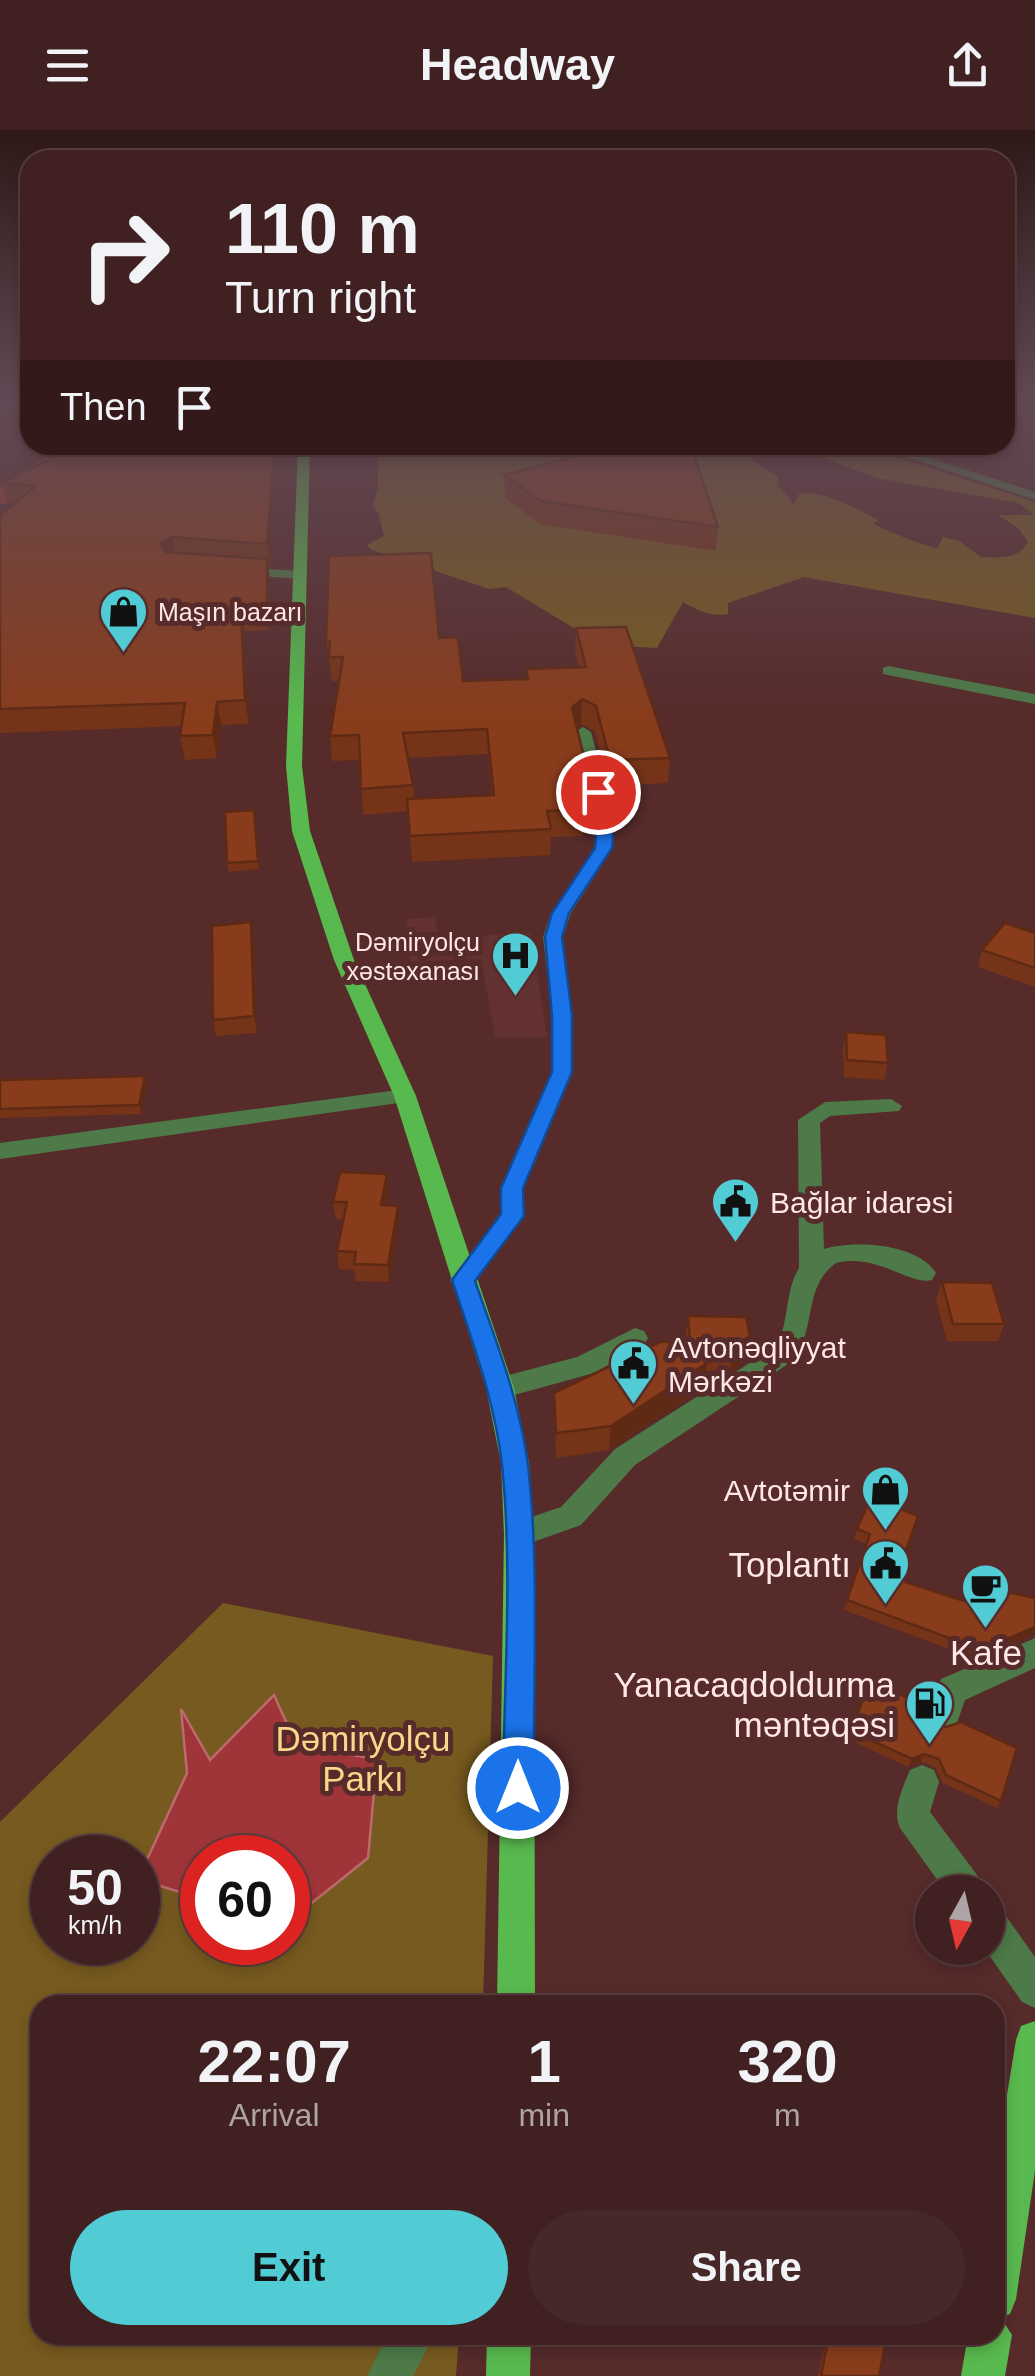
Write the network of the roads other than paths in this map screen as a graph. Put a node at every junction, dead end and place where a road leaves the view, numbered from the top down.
1 (302, 507) edge
2 (210, 569) edge
3 (300, 575) junction
4 (888, 670) dead end
5 (1035, 699) edge
6 (583, 732) edge
7 (405, 1096) junction
8 (891, 1106) dead end
9 (0, 1151) edge
10 (812, 1269) junction
11 (923, 1273) dead end
12 (463, 1280) junction
13 (635, 1338) dead end
14 (500, 1388) junction
15 (519, 1534) junction
16 (1035, 1654) edge
17 (944, 1715) dead end
18 (922, 1782) dead end
19 (955, 1875) edge
20 (1005, 1946) edge
21 (1035, 1989) edge
22 (516, 1995) edge
23 (1035, 2040) edge
24 (1005, 2234) edge
25 (406, 2345) edge
26 (509, 2345) edge
27 (989, 2345) edge
28 (389, 2376) edge
29 (508, 2376) edge
30 (984, 2376) edge

1 - 3 main road
2 - 3 street
3 - 7 main road
4 - 5 street
6 - 12 street
7 - 9 street
7 - 12 main road
8 - 10 street
10 - 11 street
10 - 15 street
12 - 14 main road
13 - 14 street
14 - 15 main road
15 - 22 main road
16 - 17 street
18 - 19 street
20 - 21 street
23 - 24 main road
25 - 28 street
26 - 29 main road
27 - 30 main road

